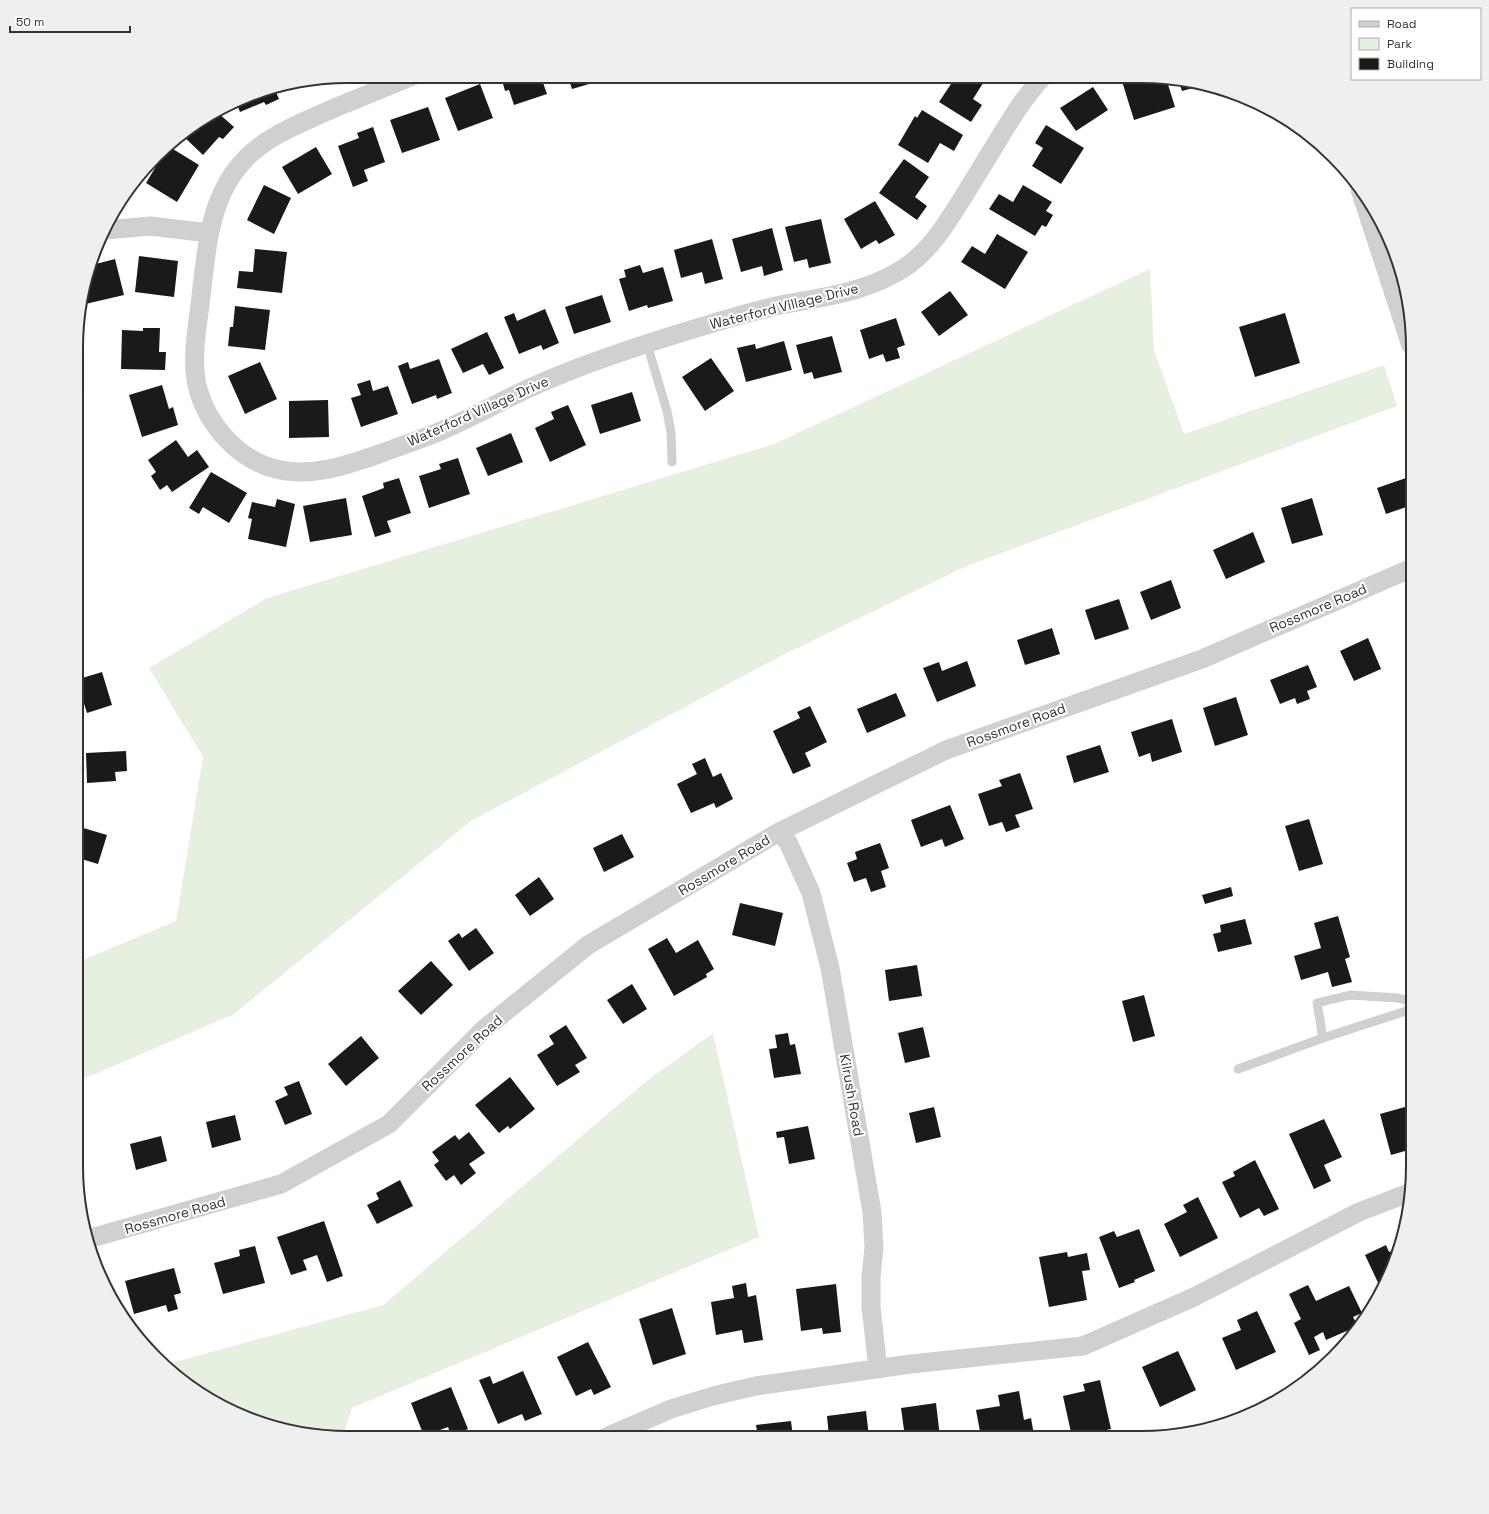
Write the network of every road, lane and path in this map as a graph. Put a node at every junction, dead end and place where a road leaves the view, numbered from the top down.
1 (396, 83) edge
2 (1038, 83) edge
3 (111, 230) edge
4 (209, 233) junction
5 (1381, 235) edge
6 (1404, 317) edge
7 (647, 344) junction
8 (672, 462) dead end
9 (1406, 571) edge
10 (779, 832) junction
11 (1406, 1000) edge
12 (1406, 1011) edge
13 (1323, 1038) junction
14 (1238, 1069) dead end
15 (1404, 1195) edge
16 (93, 1238) edge
17 (878, 1369) junction
18 (620, 1431) edge

1 - 4 street, Waterford Village Drive
2 - 7 street, Waterford Village Drive
3 - 4 street
4 - 7 street, Waterford Village Drive
5 - 6 street
7 - 8 lane
9 - 10 street, Rossmore Road
10 - 16 street, Rossmore Road
10 - 17 street, Kilrush Road
11 - 13 lane
12 - 13 lane
13 - 14 lane
15 - 17 street
17 - 18 street

